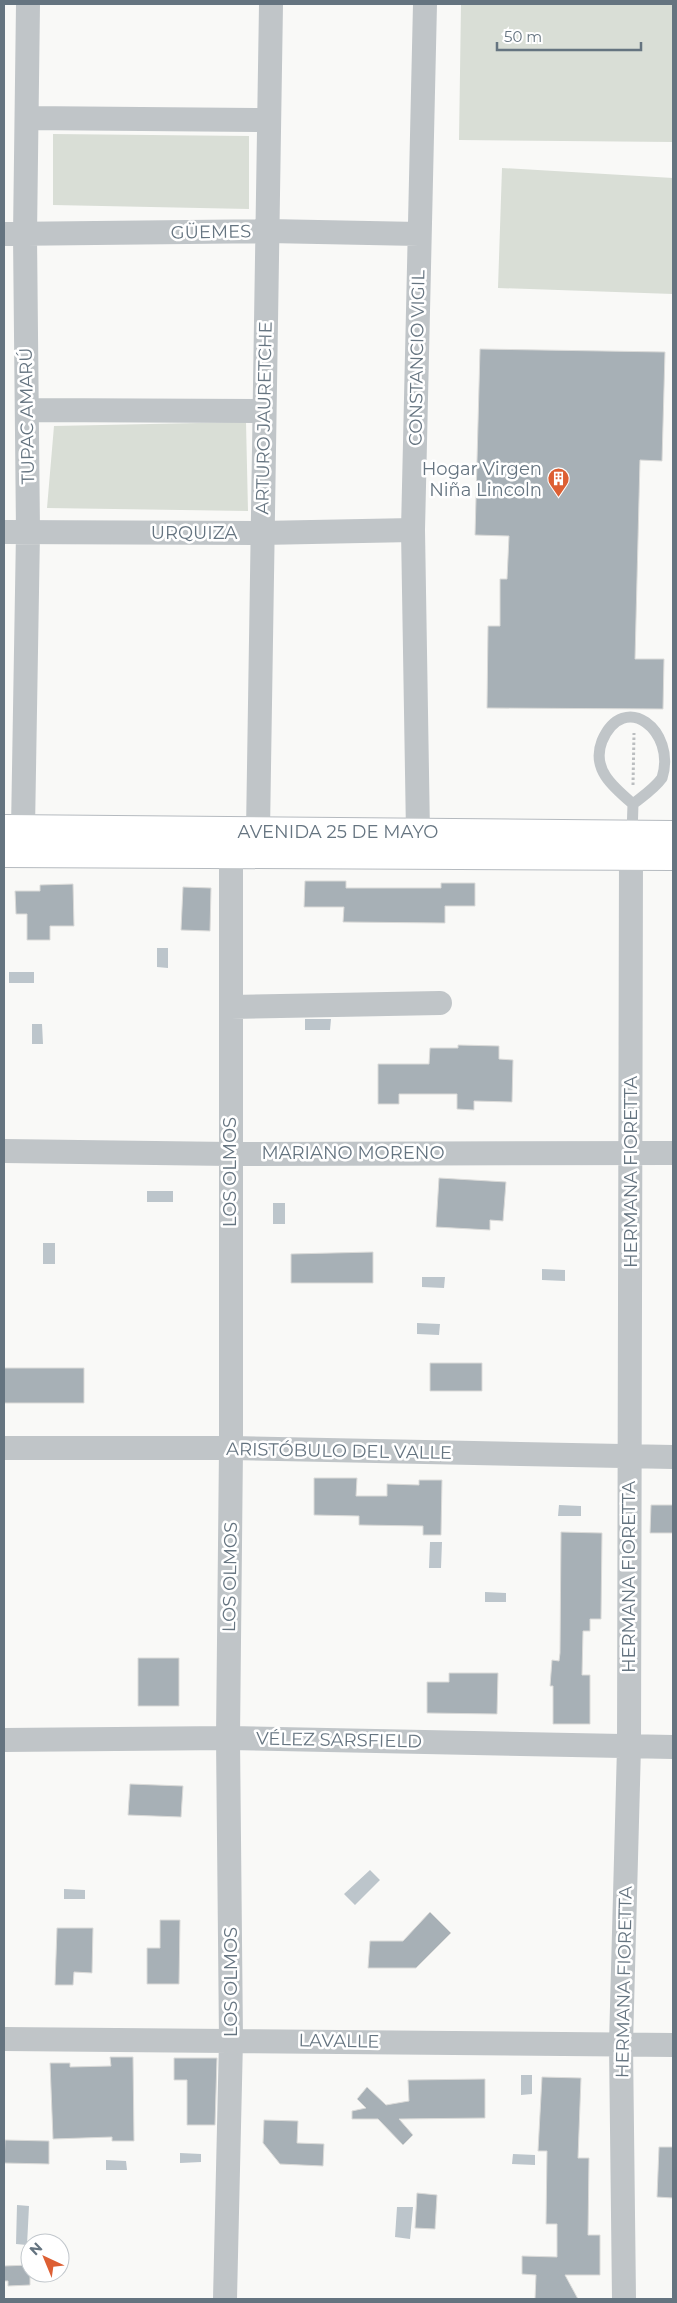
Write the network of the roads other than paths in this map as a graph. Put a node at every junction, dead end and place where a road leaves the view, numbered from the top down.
1 (28, 4) edge
2 (271, 4) edge
3 (425, 4) edge
4 (27, 118) junction
5 (270, 120) junction
6 (268, 231) junction
7 (15, 234) edge
8 (419, 234) junction
9 (27, 410) junction
10 (264, 411) junction
11 (413, 530) junction
12 (4, 532) edge
13 (28, 532) junction
14 (261, 533) junction
15 (633, 804) junction
16 (14, 829) edge
17 (418, 833) junction
18 (673, 835) edge
19 (245, 843) junction
20 (631, 845) junction
21 (4, 853) edge
22 (673, 856) edge
23 (440, 1003) dead end
24 (231, 1008) junction
25 (4, 1151) edge
26 (632, 1152) junction
27 (673, 1153) edge
28 (230, 1154) junction
29 (4, 1448) edge
30 (231, 1448) junction
31 (673, 1457) edge
32 (628, 1458) junction
33 (228, 1738) junction
34 (4, 1740) edge
35 (629, 1747) junction
36 (673, 1747) edge
37 (4, 2039) edge
38 (231, 2040) junction
39 (621, 2044) junction
40 (673, 2045) edge
41 (225, 2299) edge
42 (624, 2299) edge

1 - 4 street, TUPAC AMARÚ
2 - 5 street, ARTURO JAURETCHE
3 - 8 street, CONSTANCIO VIGIL
4 - 5 street
4 - 7 street, TUPAC AMARÚ
5 - 6 street, ARTURO JAURETCHE
6 - 7 street, GÜEMES
6 - 8 street, GÜEMES
6 - 10 street, ARTURO JAURETCHE
7 - 9 street, TUPAC AMARÚ
8 - 11 street, CONSTANCIO VIGIL
9 - 10 street
9 - 13 street, TUPAC AMARÚ
10 - 14 street, ARTURO JAURETCHE
11 - 14 street, URQUIZA
11 - 17 street, CONSTANCIO VIGIL
12 - 13 street, URQUIZA
13 - 14 street, URQUIZA
13 - 16 street, TUPAC AMARÚ
14 - 19 street, ARTURO JAURETCHE
15 - 15 lane
15 - 20 lane
16 - 19 main road, AVENIDA 25 DE MAYO
17 - 19 main road, AVENIDA 25 DE MAYO
17 - 20 main road, AVENIDA 25 DE MAYO
18 - 20 main road, AVENIDA 25 DE MAYO
19 - 20 main road, AVENIDA 25 DE MAYO
19 - 21 main road, AVENIDA 25 DE MAYO
19 - 24 street, LOS OLMOS
20 - 22 main road, AVENIDA 25 DE MAYO
20 - 26 street, HERMANA FIORETTA
23 - 24 street
24 - 28 street, LOS OLMOS
25 - 28 street, MARIANO MORENO
26 - 27 street, MARIANO MORENO
26 - 28 street, MARIANO MORENO
26 - 32 street, HERMANA FIORETTA
28 - 30 street, LOS OLMOS
29 - 30 street, ARISTÓBULO DEL VALLE
30 - 32 street, ARISTÓBULO DEL VALLE
30 - 33 street, LOS OLMOS
31 - 32 street, ARISTÓBULO DEL VALLE
32 - 35 street, HERMANA FIORETTA
33 - 34 street, VÉLEZ SARSFIELD
33 - 35 street, VÉLEZ SARSFIELD
33 - 38 street, LOS OLMOS
35 - 36 street, VÉLEZ SARSFIELD
35 - 39 street, HERMANA FIORETTA
37 - 38 street, LAVALLE
38 - 39 street, LAVALLE
38 - 41 street, LOS OLMOS
39 - 40 street, LAVALLE
39 - 42 street, HERMANA FIORETTA

